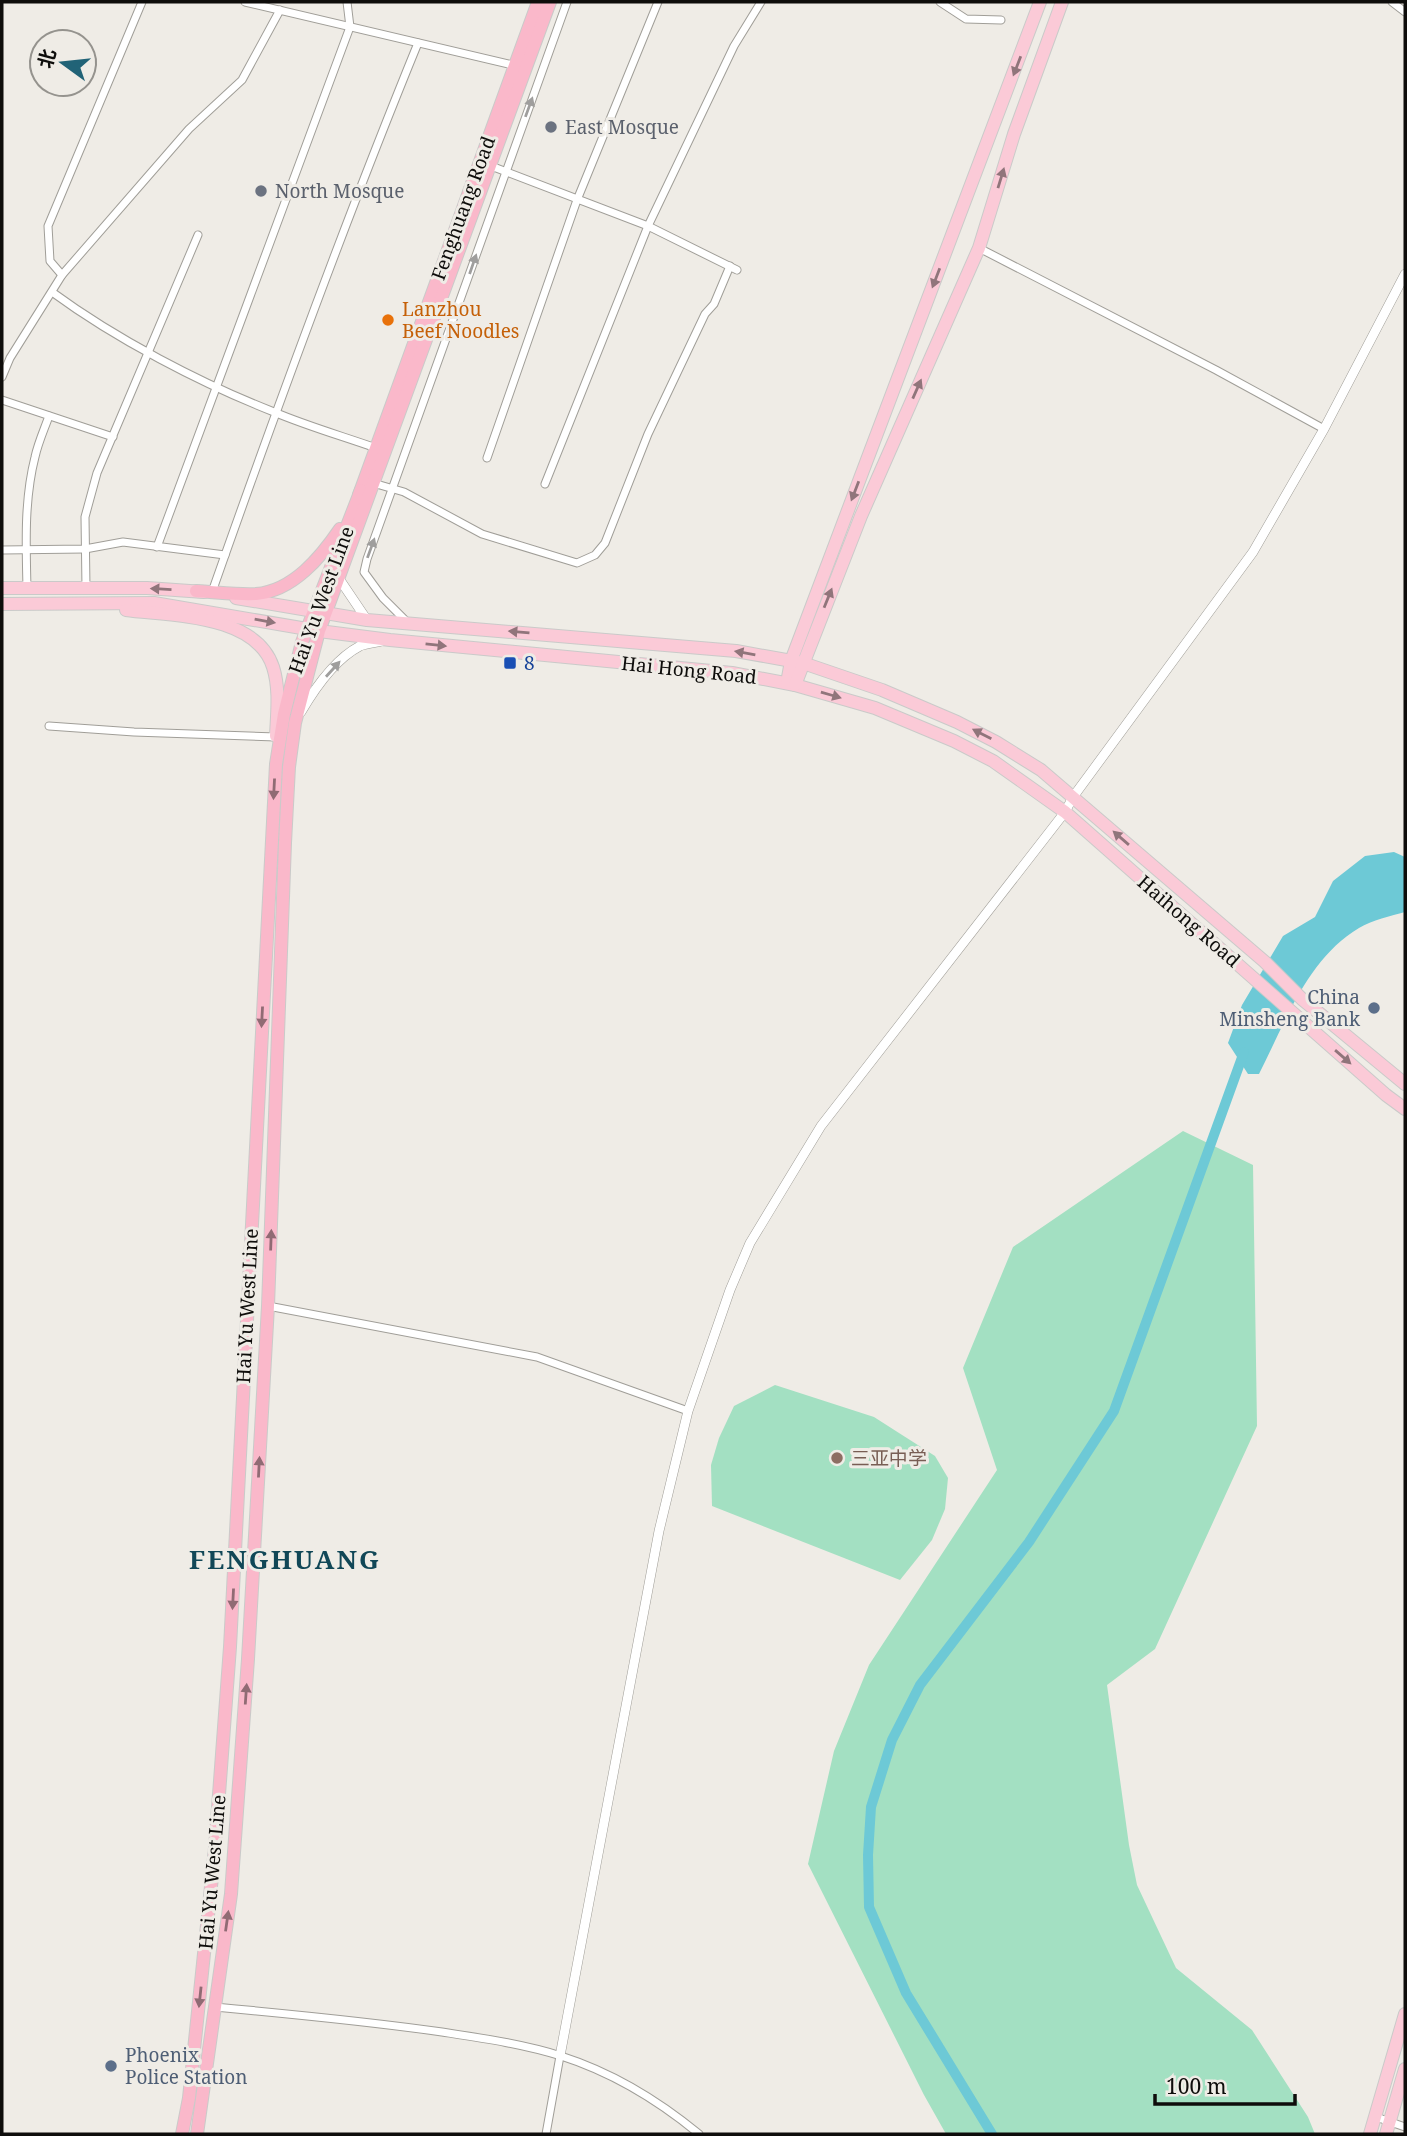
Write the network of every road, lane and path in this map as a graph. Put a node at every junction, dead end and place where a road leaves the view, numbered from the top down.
1 (142, 2) edge
2 (245, 2) edge
3 (347, 2) edge
4 (538, 2) edge
5 (550, 2) edge
6 (568, 2) edge
7 (658, 2) edge
8 (761, 2) edge
9 (940, 2) edge
10 (1040, 2) edge
11 (1062, 2) edge
12 (1392, 2) edge
13 (280, 10) junction
14 (1405, 12) edge
15 (1001, 20) dead end
16 (350, 27) junction
17 (418, 43) junction
18 (520, 67) junction
19 (491, 166) junction
20 (505, 172) junction
21 (577, 200) junction
22 (648, 226) junction
23 (198, 235) dead end
24 (979, 248) junction
25 (1405, 274) edge
26 (62, 275) junction
27 (52, 292) junction
28 (149, 353) junction
29 (2, 377) edge
30 (216, 385) junction
31 (2, 400) edge
32 (274, 412) junction
33 (49, 416) junction
34 (1324, 429) junction
35 (113, 437) junction
36 (376, 448) junction
37 (487, 458) dead end
38 (373, 483) junction
39 (545, 484) dead end
40 (392, 489) junction
41 (361, 490) junction
42 (157, 547) junction
43 (85, 549) junction
44 (2, 550) edge
45 (26, 550) junction
46 (225, 555) junction
47 (338, 577) junction
48 (2, 588) edge
49 (27, 588) junction
50 (86, 588) junction
51 (196, 591) junction
52 (212, 592) junction
53 (330, 599) joint
54 (73, 603) junction
55 (2, 604) edge
56 (320, 613) junction
57 (367, 620) junction
58 (408, 623) junction
59 (313, 630) junction
60 (390, 640) junction
61 (797, 662) junction
62 (791, 684) junction
63 (295, 723) junction
64 (49, 726) dead end
65 (276, 737) junction
66 (276, 764) junction
67 (1073, 797) junction
68 (1065, 812) junction
69 (1405, 1084) edge
70 (1405, 1109) edge
71 (268, 1306) junction
72 (688, 1410) junction
73 (215, 2007) junction
74 (1405, 2014) edge
75 (561, 2056) junction
76 (1405, 2069) edge
77 (1376, 2117) junction
78 (1405, 2126) edge
79 (1388, 2128) edge
80 (183, 2134) edge
81 (197, 2134) edge
82 (546, 2134) edge
83 (699, 2134) edge
84 (1370, 2134) edge

1 - 26 street
2 - 13 street
3 - 16 street
4 - 18 highway, Fenghuang Road
5 - 18 highway, Fenghuang Road
20 -> 6 street
7 - 21 street
8 - 22 street
9 - 15 street
10 -> 61 main road
24 -> 11 main road
12 - 14 street
13 - 16 street
13 - 26 street
16 - 17 street
16 - 30 street
17 - 18 street
17 - 32 street
18 - 19 highway, Fenghuang Road
18 - 36 highway, Fenghuang Road
19 - 20 street
19 - 38 highway, Fenghuang Road
20 - 21 street
40 -> 20 street
21 - 22 street
21 - 37 street
22 - 39 street
22 - 40 street
23 - 28 street
24 - 34 street
61 -> 24 main road
25 - 34 street
26 - 27 street
27 - 28 street
27 - 29 street
28 - 30 street
28 - 35 street
30 - 32 street
30 - 42 street
31 - 33 street
32 - 36 street
32 - 46 street
33 - 35 street
33 - 45 street
34 - 67 street
35 - 43 street
36 - 41 highway, Fenghuang Road
38 - 40 street
38 - 47 highway, Fenghuang Road
58 -> 40 street
41 - 52 highway, Fenghuang Road
41 - 56 highway, Hai Yu West Line
42 - 43 street
42 - 46 street
43 - 45 street
43 - 50 street
44 - 45 street
45 - 49 street
46 - 52 street
47 - 53 highway, Fenghuang Road
47 - 57 street
48 - 49 main road, Fenghuang Road
49 - 50 main road, Fenghuang Road
51 -> 50 main road, Fenghuang Road
51 - 52 highway, Fenghuang Road
51 - 56 main road, Fenghuang Road
53 - 56 highway, Hai Yu West Line
54 - 55 main road
54 -> 59 main road
54 - 65 main road
56 - 57 main road, Hai Hong Road
56 - 59 highway, Hai Yu West Line
57 - 58 main road, Hai Hong Road
61 -> 58 main road, Hai Hong Road
59 - 60 main road, Hai Hong Road
59 - 63 highway, Hai Yu West Line
59 - 66 highway, Hai Yu West Line
60 -> 62 main road, Hai Hong Road
63 -> 60 street
61 - 62 main road
67 -> 61 main road, Hai Hong Road
62 -> 68 main road, Hai Hong Road
71 -> 63 highway, Hai Yu West Line
64 - 65 street
65 - 66 main road
66 -> 80 highway, Hai Yu West Line
67 - 68 street
69 -> 67 main road, Haihong Road
68 -> 70 main road, Haihong Road
68 - 72 street
71 - 72 street
73 -> 71 highway, Hai Yu West Line
72 - 75 street
73 - 75 street
73 - 81 highway, Hai Yu West Line
74 - 77 main road
75 - 82 street
75 - 83 street
76 - 79 main road
77 - 79 street
77 - 84 main road
78 - 79 street

